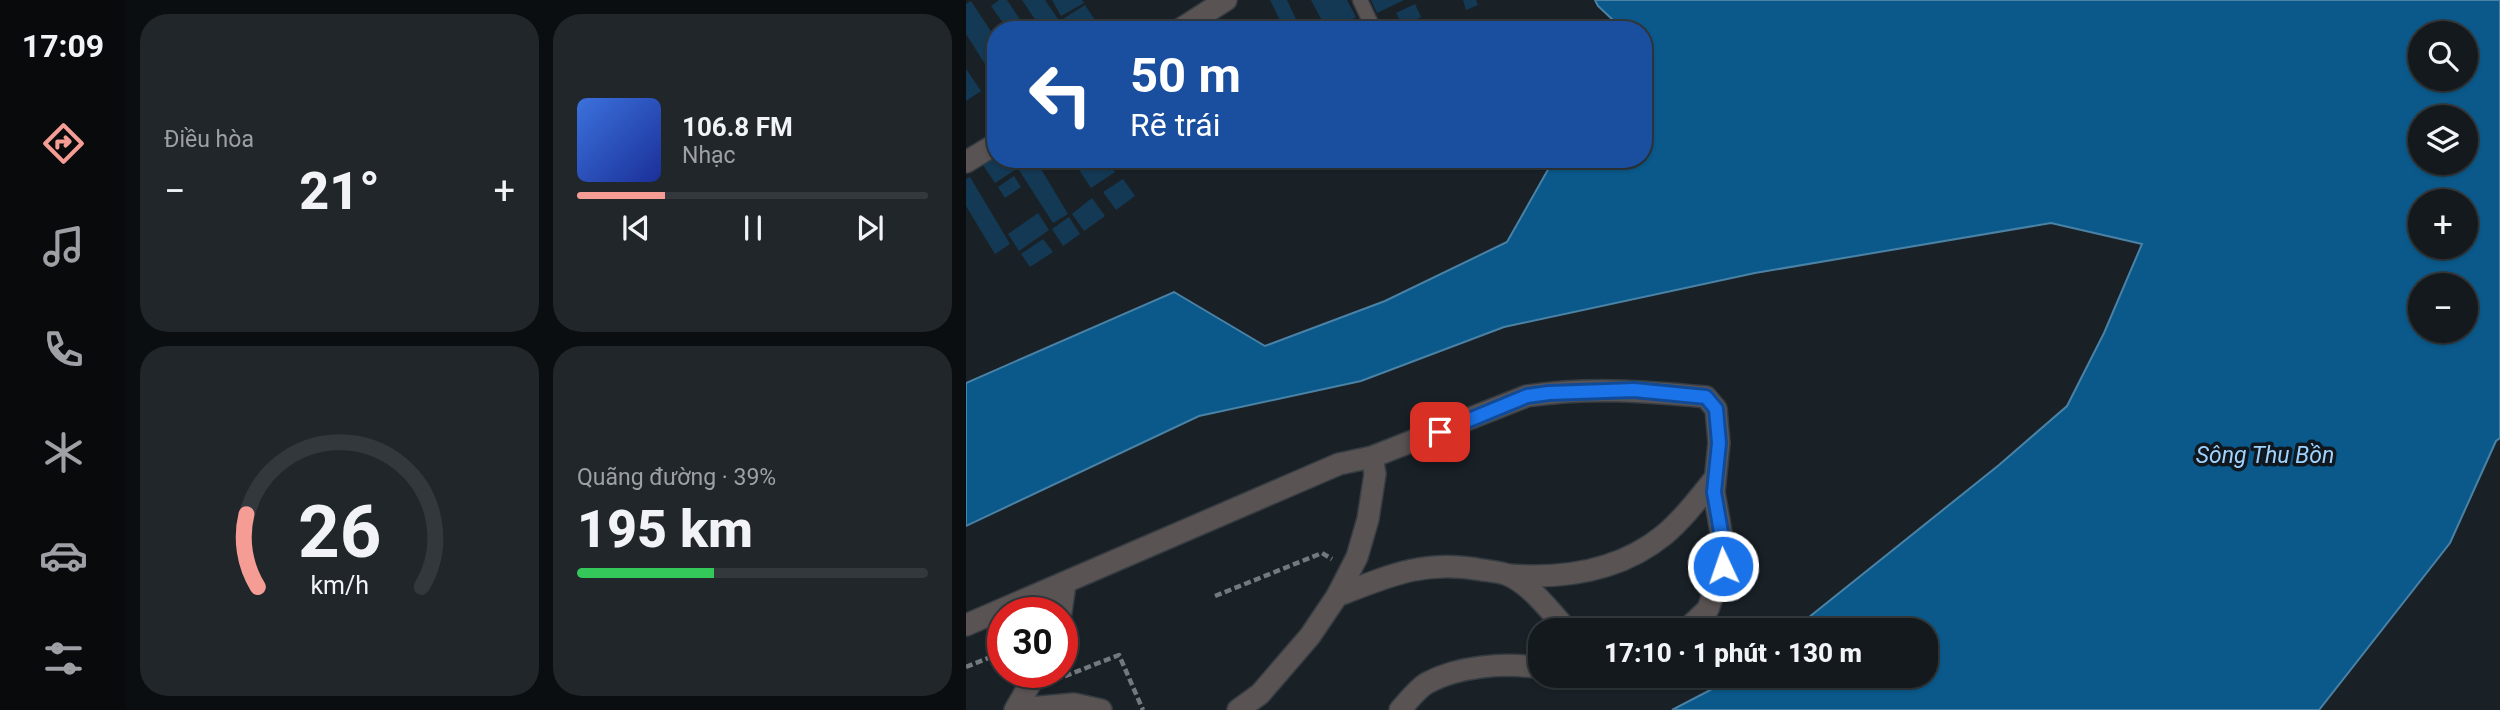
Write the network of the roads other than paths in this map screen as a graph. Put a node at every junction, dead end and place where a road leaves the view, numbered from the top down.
1 (1226, 0) edge
2 (1360, 0) edge
3 (1193, 21) edge
4 (1370, 21) edge
5 (987, 149) edge
6 (966, 162) edge
7 (1372, 457) junction
8 (1715, 478) junction
9 (1509, 575) junction
10 (1065, 584) junction
11 (1337, 596) junction
12 (1063, 597) edge
13 (1557, 618) edge
14 (1699, 618) edge
15 (966, 625) edge
16 (1528, 666) edge
17 (1034, 688) edge
18 (1016, 709) edge
19 (1101, 710) edge
20 (1238, 710) edge
21 (1400, 710) edge

1 - 3 street
2 - 4 lane
5 - 6 street
7 - 8 street
7 - 10 street
7 - 11 street
8 - 9 street
8 - 14 street
9 - 11 street
9 - 13 street
10 - 12 street
10 - 15 street
11 - 20 street
16 - 21 street
17 - 18 street
18 - 19 street

